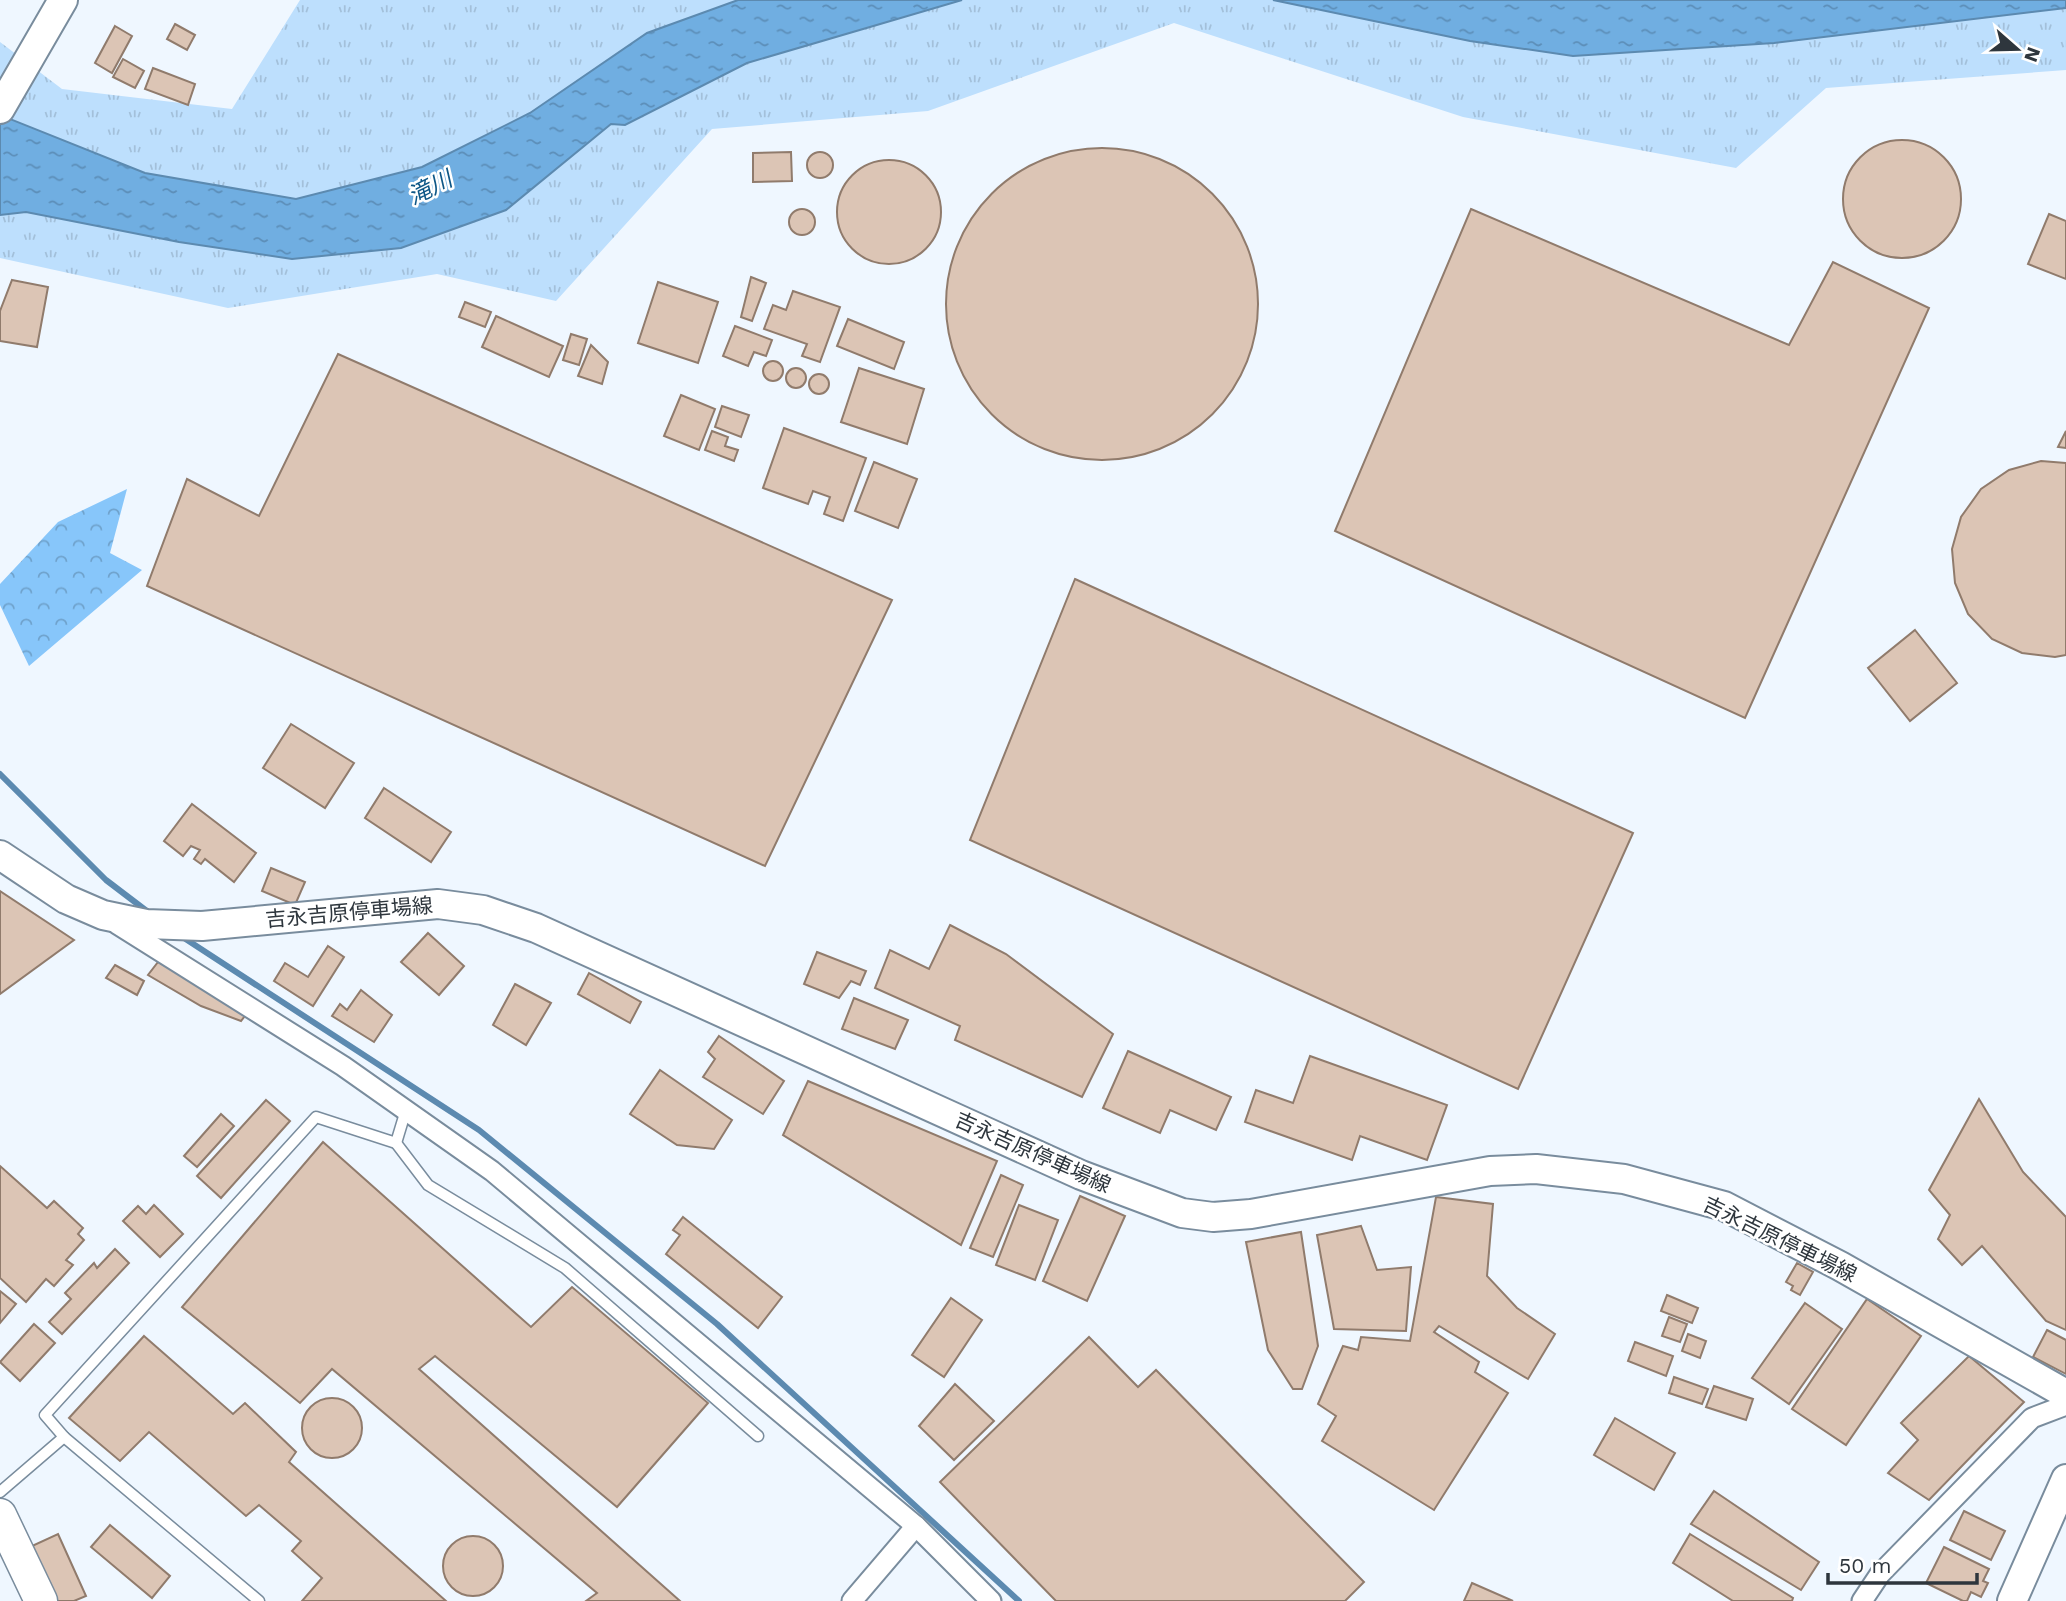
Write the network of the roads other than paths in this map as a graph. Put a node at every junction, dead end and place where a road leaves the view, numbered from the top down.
1 (63, 0) edge
2 (0, 109) edge
3 (0, 855) edge
4 (103, 915) junction
5 (407, 1110) junction
6 (396, 1143) junction
7 (2066, 1394) edge
8 (2066, 1405) edge
9 (758, 1436) dead end
10 (64, 1437) junction
11 (2066, 1479) edge
12 (1, 1512) edge
13 (916, 1526) junction
14 (41, 1601) edge
15 (259, 1601) edge
16 (852, 1601) edge
17 (991, 1601) edge
18 (1862, 1601) edge
19 (2012, 1601) edge

1 - 2 main road
3 - 4 main road, 吉永吉原停車場線
4 - 5 street
4 - 7 main road, 吉永吉原停車場線
5 - 6 lane
5 - 13 street
6 - 9 lane
6 - 10 lane
8 - 18 street
10 - 12 lane
10 - 15 lane
11 - 19 main road
12 - 14 main road
13 - 16 street
13 - 17 street

